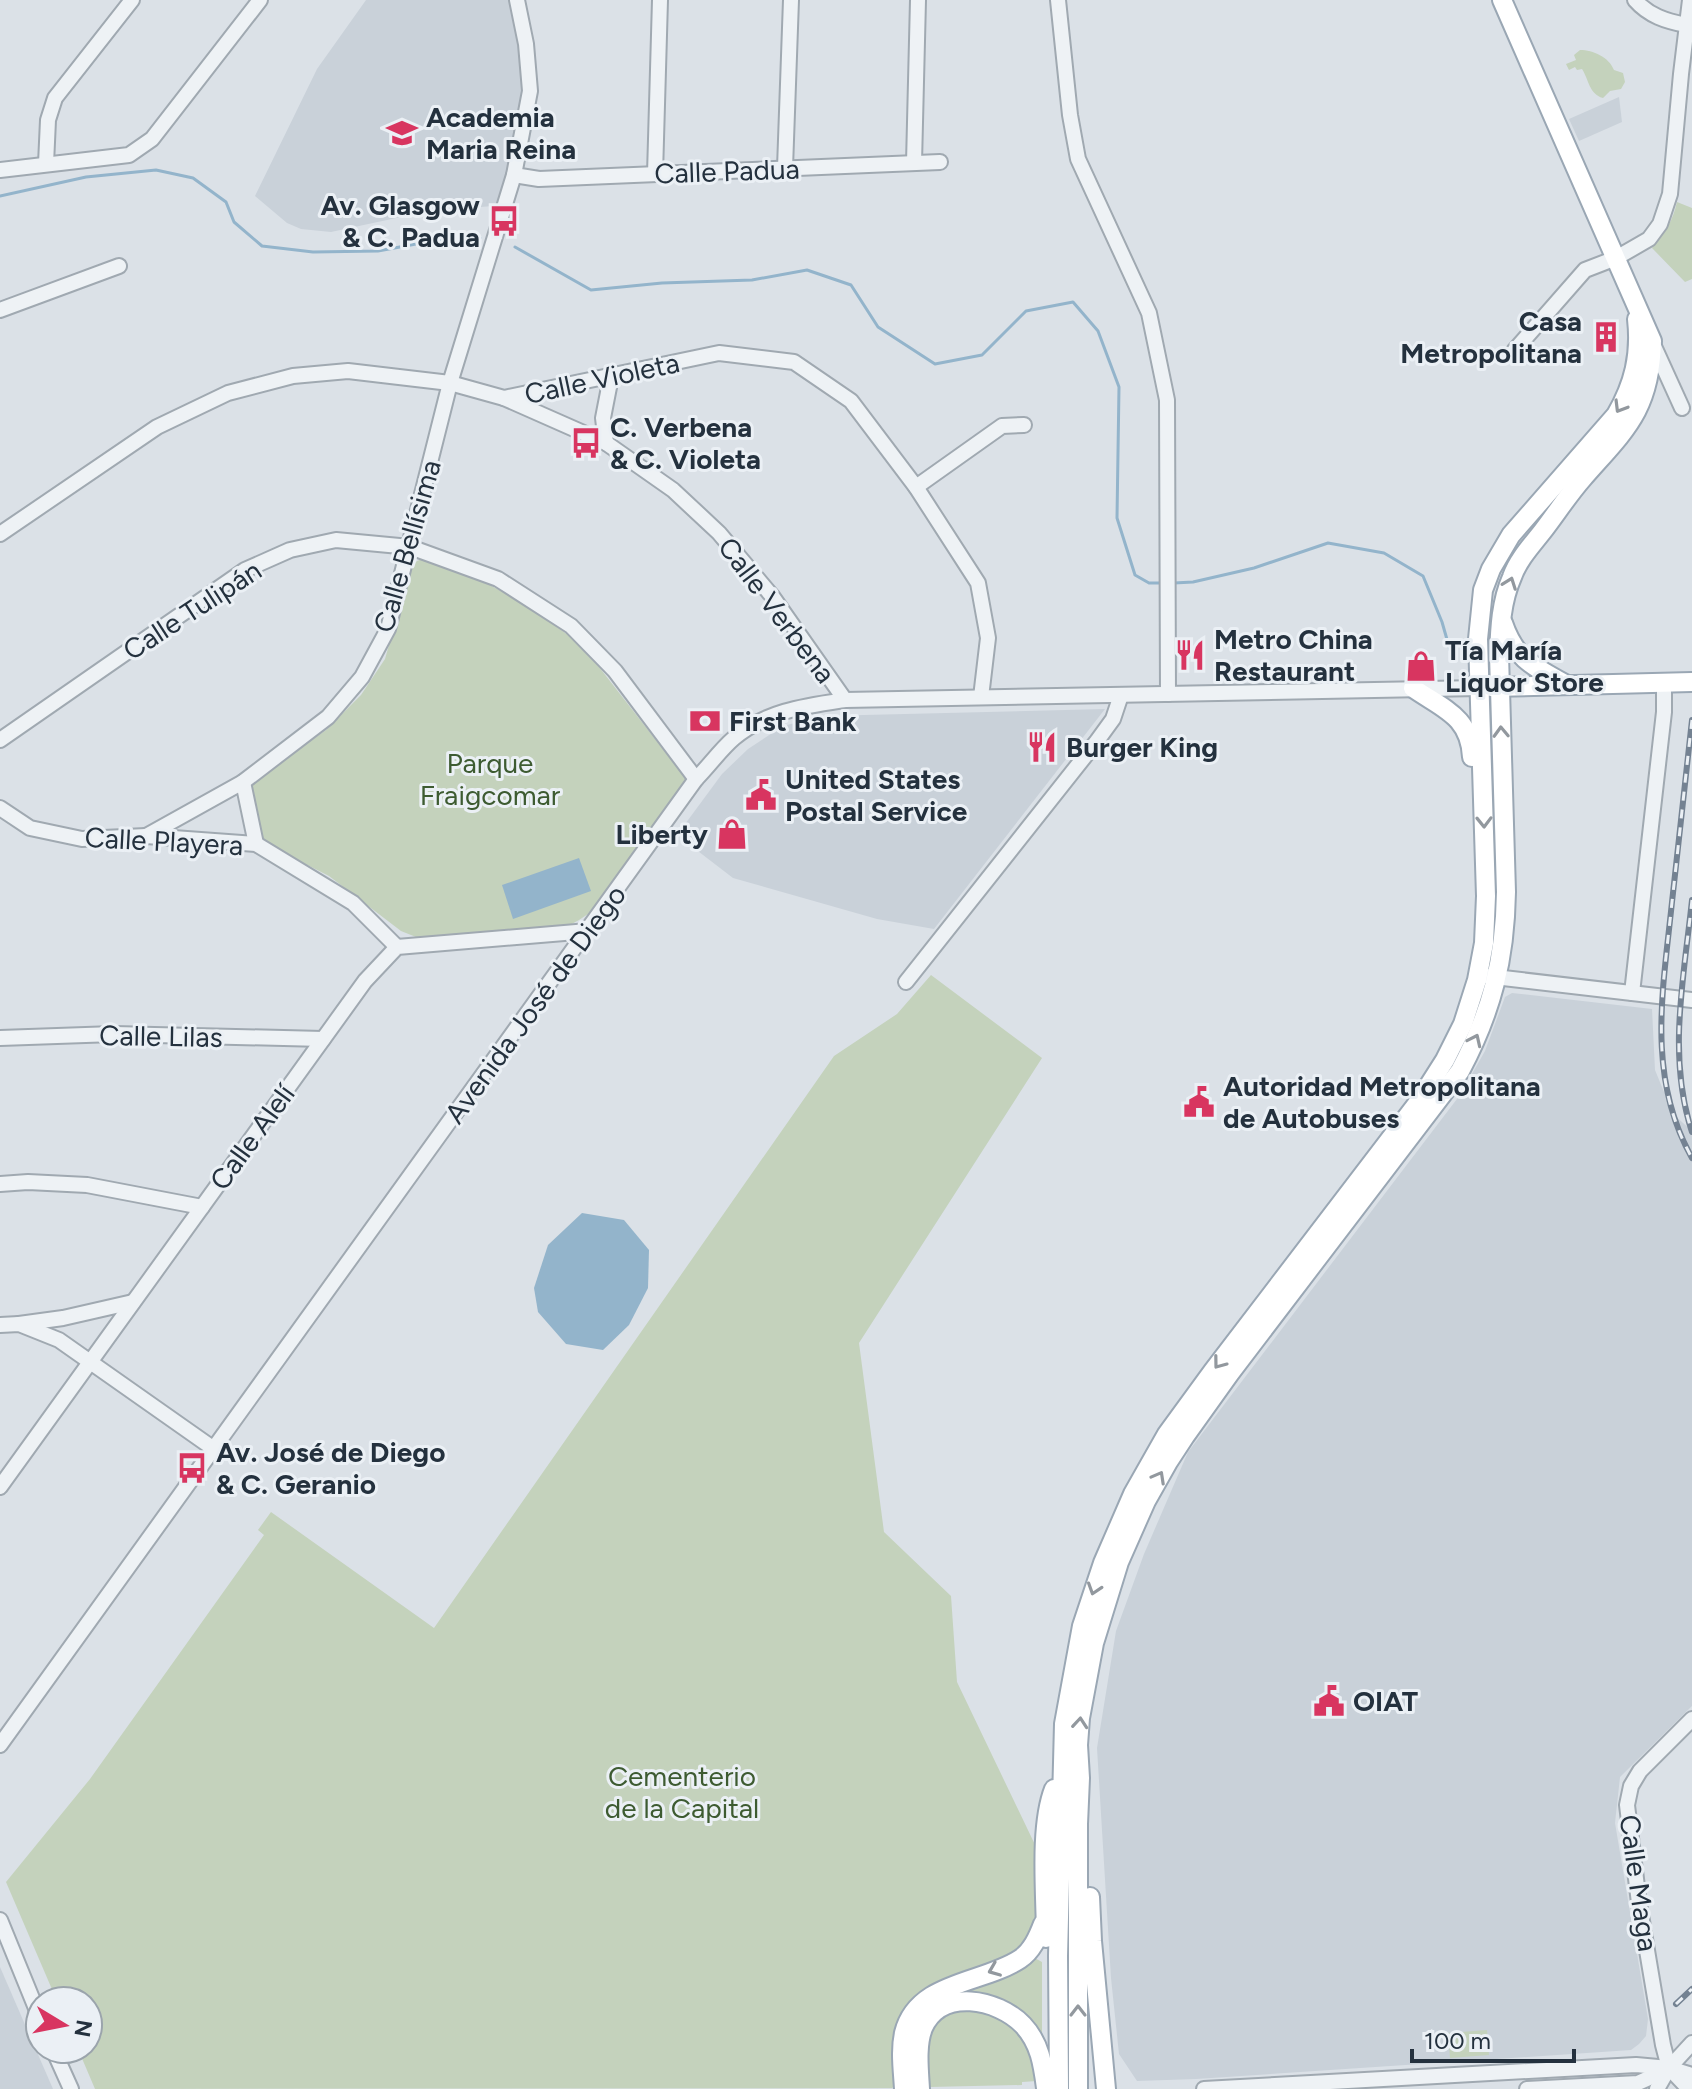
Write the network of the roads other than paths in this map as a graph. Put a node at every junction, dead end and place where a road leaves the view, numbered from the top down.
1 (132, 0) edge
2 (260, 0) edge
3 (517, 0) edge
4 (660, 0) edge
5 (791, 0) edge
6 (918, 0) edge
7 (1058, 0) edge
8 (1502, 0) edge
9 (1635, 0) edge
10 (1690, 0) edge
11 (1686, 25) junction
12 (940, 162) dead end
13 (914, 163) junction
14 (46, 164) junction
15 (785, 168) junction
16 (0, 170) edge
17 (655, 174) junction
18 (514, 175) junction
19 (1616, 258) junction
20 (119, 266) dead end
21 (1636, 305) junction
22 (0, 310) edge
23 (1652, 341) junction
24 (1514, 351) dead end
25 (611, 377) junction
26 (450, 383) junction
27 (504, 398) junction
28 (1682, 408) dead end
29 (1024, 425) dead end
30 (606, 443) junction
31 (916, 487) junction
32 (0, 534) edge
33 (410, 547) junction
34 (1501, 617) junction
35 (1664, 682) junction
36 (1692, 682) edge
37 (1567, 685) junction
38 (1500, 687) junction
39 (1413, 688) junction
40 (1479, 688) junction
41 (1168, 694) junction
42 (1121, 695) junction
43 (981, 697) junction
44 (845, 700) junction
45 (0, 740) edge
46 (696, 779) junction
47 (243, 782) junction
48 (1483, 787) junction
49 (0, 808) edge
50 (146, 836) junction
51 (256, 844) junction
52 (588, 931) junction
53 (397, 947) junction
54 (1478, 975) junction
55 (1498, 977) junction
56 (906, 982) dead end
57 (1632, 993) junction
58 (1692, 1000) edge
59 (0, 1038) edge
60 (323, 1039) junction
61 (0, 1184) edge
62 (202, 1207) junction
63 (133, 1302) junction
64 (19, 1324) junction
65 (0, 1325) edge
66 (91, 1361) junction
67 (214, 1449) junction
68 (0, 1487) edge
69 (1692, 1719) edge
70 (0, 1745) edge
71 (1061, 1769) junction
72 (1080, 1778) junction
73 (1046, 1917) junction
74 (0, 1920) edge
75 (27, 1985) edge
76 (1692, 2043) edge
77 (60, 2065) edge
78 (1669, 2068) junction
79 (1692, 2075) edge
80 (1374, 2084) edge
81 (71, 2089) edge
82 (904, 2089) edge
83 (920, 2089) edge
84 (1050, 2089) edge
85 (1078, 2089) edge
86 (1106, 2089) edge
87 (1204, 2089) edge
88 (1527, 2089) edge
89 (1657, 2089) edge
90 (1689, 2089) edge

1 - 14 street
2 - 14 street
3 - 18 street, Calle Bellísima
4 - 17 street
5 - 15 street
6 - 13 street
7 - 41 street
8 - 19 main road
9 - 11 street
10 - 11 street
11 - 19 street
12 - 13 street, Calle Padua
13 - 15 street, Calle Padua
14 - 16 street
15 - 17 street, Calle Padua
17 - 18 street, Calle Padua
18 - 26 street, Calle Bellísima
19 - 21 main road
19 - 24 street
20 - 22 street
21 - 23 main road
21 -> 40 main road
23 - 28 street
34 -> 23 main road
25 - 27 street, Calle Violeta
25 - 30 street
25 - 31 street, Calle Violeta
26 - 27 street, Calle Violeta
26 - 32 street, Calle Violeta
26 - 33 street, Calle Bellísima
27 - 30 street, Calle Verbena
29 - 31 street
30 - 44 street, Calle Verbena
31 - 43 street, Calle Violeta
33 - 45 street, Calle Tulipán
33 - 46 street, Calle Tulipán
33 - 47 street, Calle Bellísima
34 - 37 main road
34 - 38 main road
35 - 36 main road, Avenida José de Diego
35 - 37 main road, Avenida José de Diego
35 - 57 street
37 - 38 main road, Avenida José de Diego
38 - 40 main road, Avenida José de Diego
55 -> 38 main road
39 - 40 street, Avenida José de Diego
39 - 41 street, Avenida José de Diego
39 - 48 main road
40 - 48 main road
41 - 42 street, Avenida José de Diego
42 - 43 street, Avenida José de Diego
42 - 56 street
43 - 44 street, Avenida José de Diego
44 - 46 street, Avenida José de Diego
46 - 52 street, Avenida José de Diego
47 - 50 street, Calle Bellísima
47 - 51 street
48 -> 54 main road
49 - 50 street, Calle Playera
50 - 51 street, Calle Playera
51 - 53 street, Calle Playera
52 - 53 street
52 - 67 street, Avenida José de Diego
53 - 60 street, Calle Alelí
54 - 55 street
54 -> 71 main road
55 - 57 street
72 -> 55 main road
57 - 58 street
59 - 60 street, Calle Lilas
60 - 62 street, Calle Alelí
61 - 62 street
62 - 63 street, Calle Alelí
63 - 64 street
63 - 66 street, Calle Alelí
64 - 65 street
64 - 66 street
66 - 67 street
66 - 68 street, Calle Alelí
67 - 70 street, Avenida José de Diego
69 - 78 street, Calle Maga
71 - 73 main road
71 - 84 main road
85 -> 72 main road
72 - 86 main road
73 -> 82 main road
73 - 84 main road
74 - 75 street
76 - 78 street
77 - 81 street
78 - 79 street
78 - 80 street
78 - 88 street
78 - 89 street
78 - 90 street
80 - 87 street
83 - 84 main road

